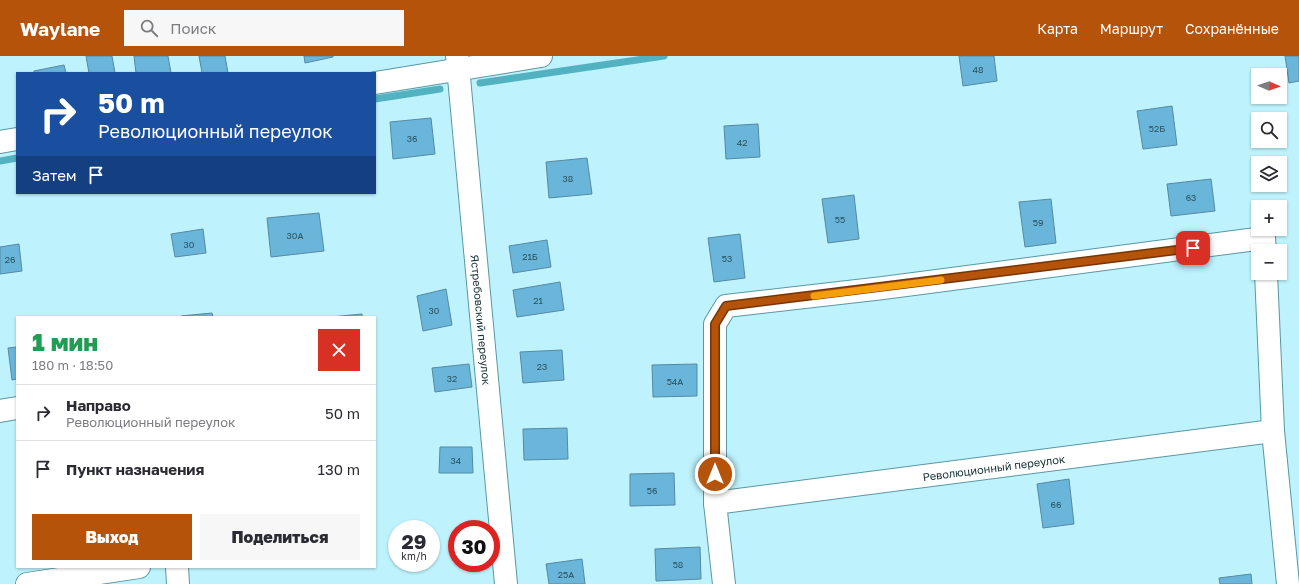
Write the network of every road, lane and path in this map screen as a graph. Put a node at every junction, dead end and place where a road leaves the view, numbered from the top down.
1 (541, 56) edge
2 (458, 63) edge
3 (376, 83) edge
4 (16, 140) edge
5 (0, 142) edge
6 (1264, 244) edge
7 (1266, 280) edge
8 (16, 408) edge
9 (0, 411) edge
10 (1273, 431) junction
11 (715, 504) junction
12 (132, 568) edge
13 (177, 568) edge
14 (27, 584) edge
15 (178, 584) edge
16 (506, 584) edge
17 (724, 584) edge
18 (1288, 584) edge

1 - 2 street
2 - 3 street
2 - 16 street, Ястребовский переулок
4 - 5 street
6 - 11 street
7 - 10 street
8 - 9 street
10 - 11 street, Революционный переулок
10 - 18 street
11 - 17 street
12 - 14 street
13 - 15 street

